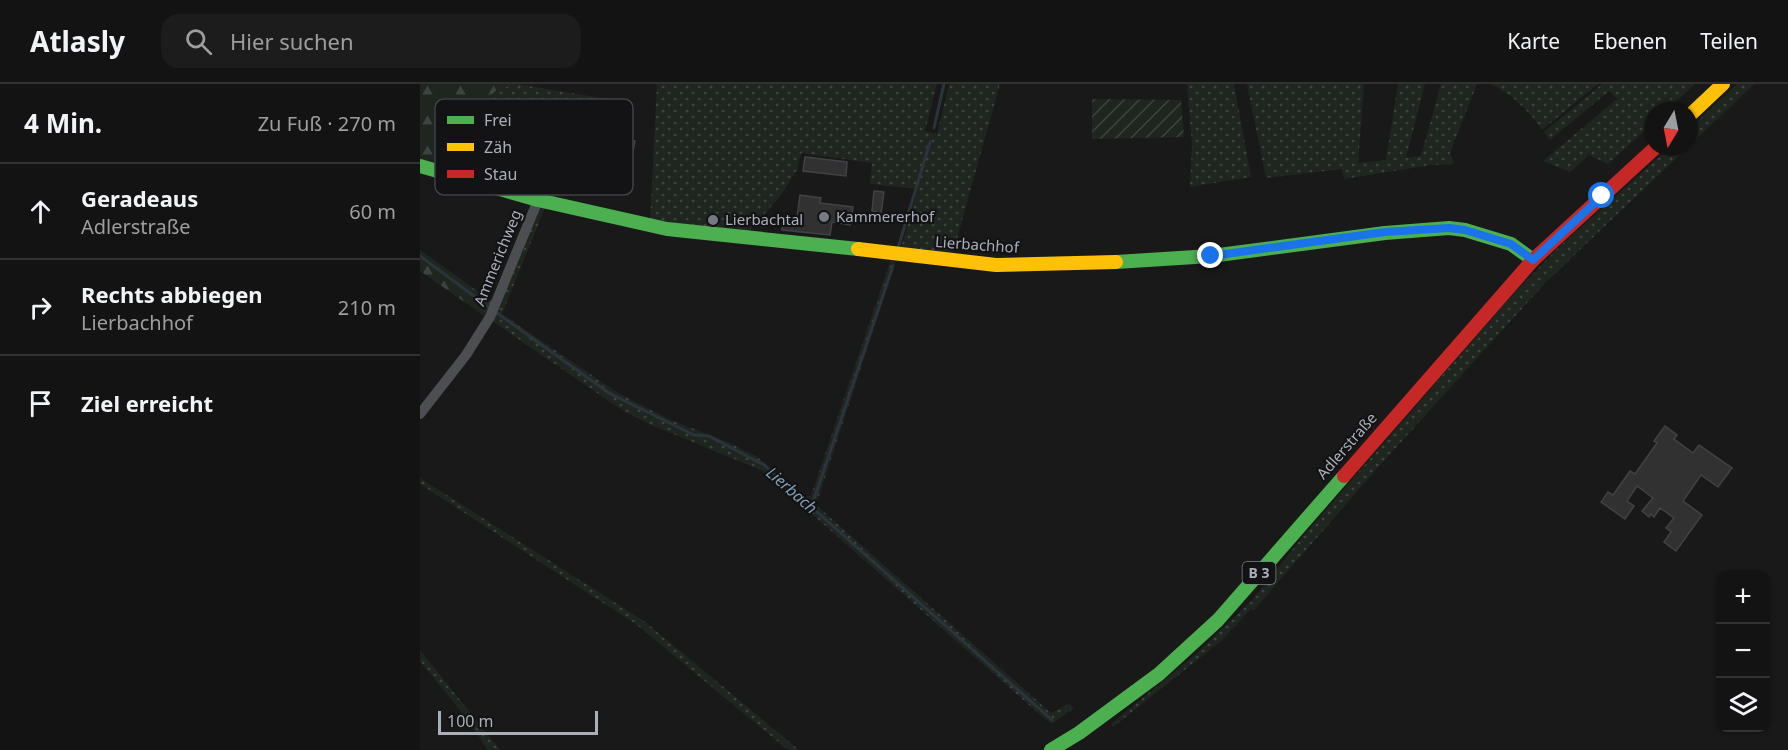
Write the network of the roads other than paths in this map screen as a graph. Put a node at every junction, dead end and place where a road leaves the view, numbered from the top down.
1 (1722, 85) edge
2 (1698, 108) edge
3 (1646, 156) edge
4 (420, 166) edge
5 (435, 170) edge
6 (521, 195) edge
7 (538, 200) junction
8 (1533, 260) junction
9 (420, 414) edge
10 (1051, 750) edge

1 - 2 street
3 - 8 street, Adlerstraße / B 3
4 - 5 street, Lierbachhof
6 - 7 street, Lierbachhof
7 - 8 street, Lierbachhof
7 - 9 street, Ammerichweg
8 - 10 street, Adlerstraße / B 3

